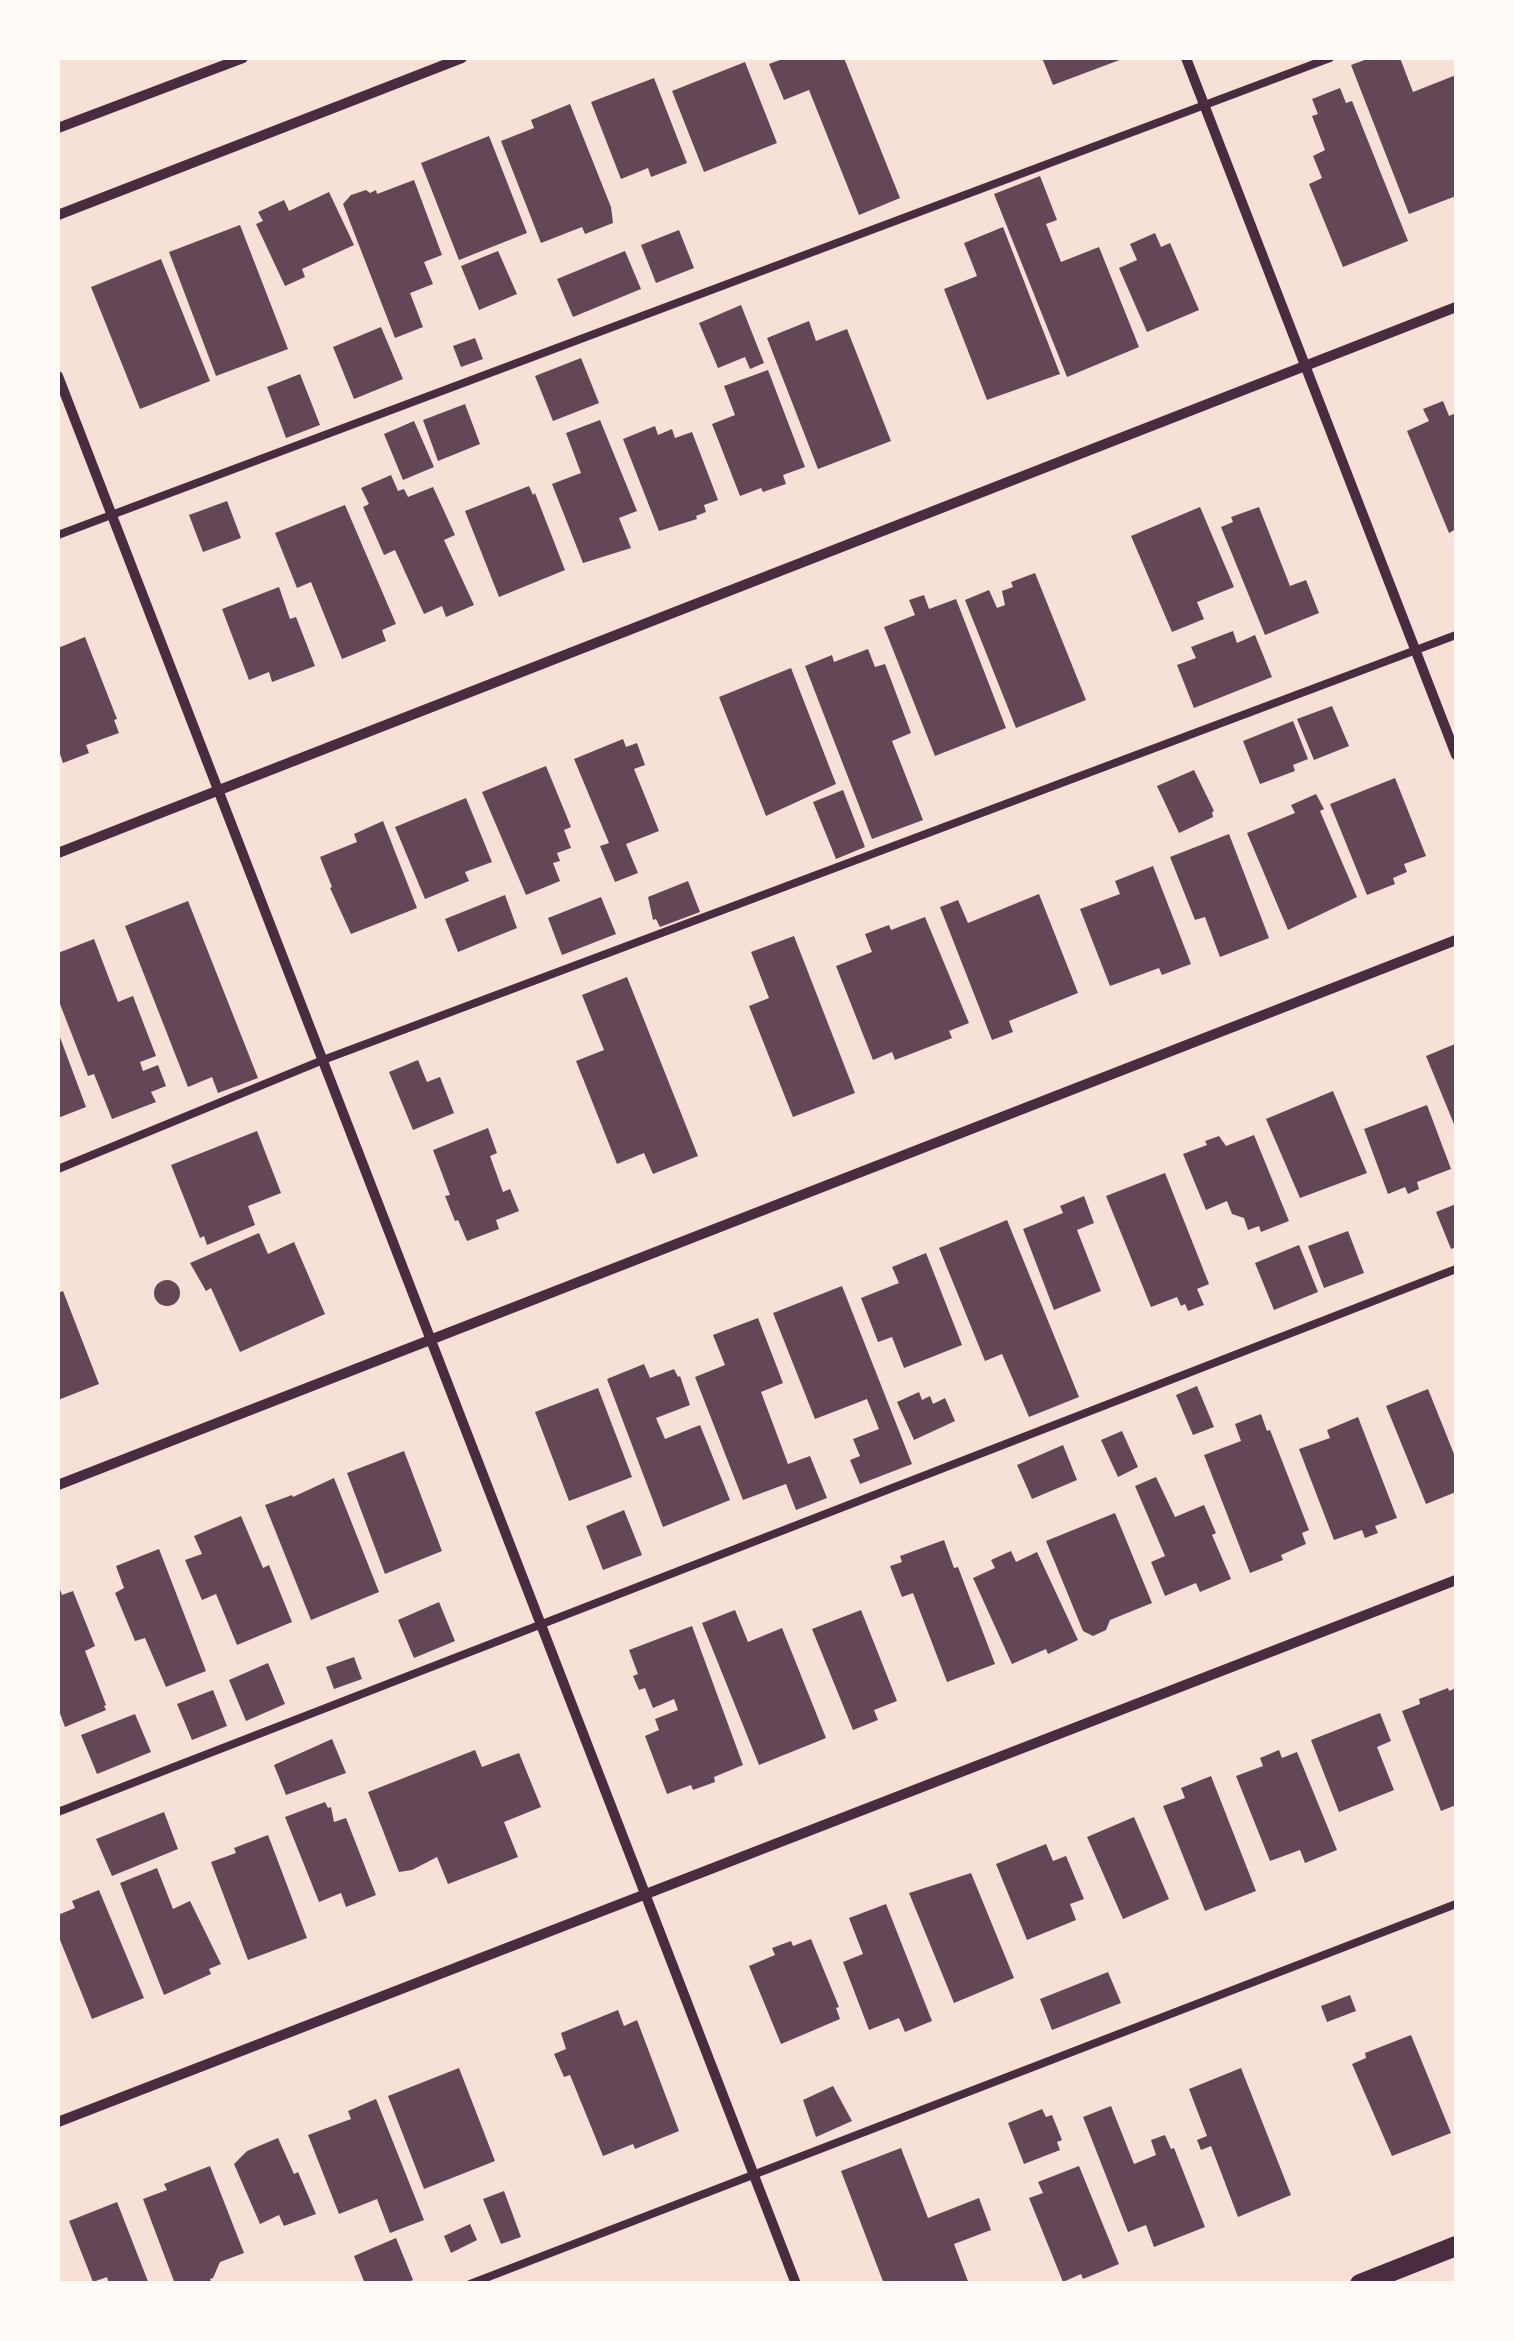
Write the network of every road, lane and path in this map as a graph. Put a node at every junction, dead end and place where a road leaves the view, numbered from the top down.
1 (243, 58) edge
2 (462, 58) edge
3 (1186, 58) edge
4 (1330, 58) edge
5 (1205, 107) junction
6 (58, 128) edge
7 (58, 215) edge
8 (1456, 307) edge
9 (1305, 365) junction
10 (58, 376) edge
11 (111, 514) junction
12 (58, 535) edge
13 (1456, 635) edge
14 (1416, 651) junction
15 (1456, 756) edge
16 (217, 790) junction
17 (58, 853) edge
18 (1456, 940) edge
19 (322, 1060) junction
20 (58, 1169) edge
21 (1456, 1269) edge
22 (431, 1341) junction
23 (58, 1485) edge
24 (1456, 1580) edge
25 (541, 1624) junction
26 (58, 1812) edge
27 (644, 1892) junction
28 (1456, 1904) edge
29 (58, 2122) edge
30 (753, 2173) junction
31 (1456, 2246) edge
32 (470, 2284) edge
33 (796, 2284) edge
34 (1360, 2284) edge

1 - 6 street
2 - 7 street
3 - 5 street
4 - 5 lane
5 - 9 street
5 - 11 lane
8 - 9 street
9 - 14 street
9 - 16 street
10 - 11 street
11 - 12 lane
11 - 16 street
13 - 14 lane
14 - 15 street
14 - 19 lane
16 - 17 street
16 - 19 street
18 - 22 street
19 - 20 lane
19 - 22 street
21 - 25 lane
22 - 23 street
22 - 25 street
24 - 27 street
25 - 26 lane
25 - 27 street
27 - 29 street
27 - 30 street
28 - 30 lane
30 - 32 lane
30 - 33 street
31 - 34 main road

